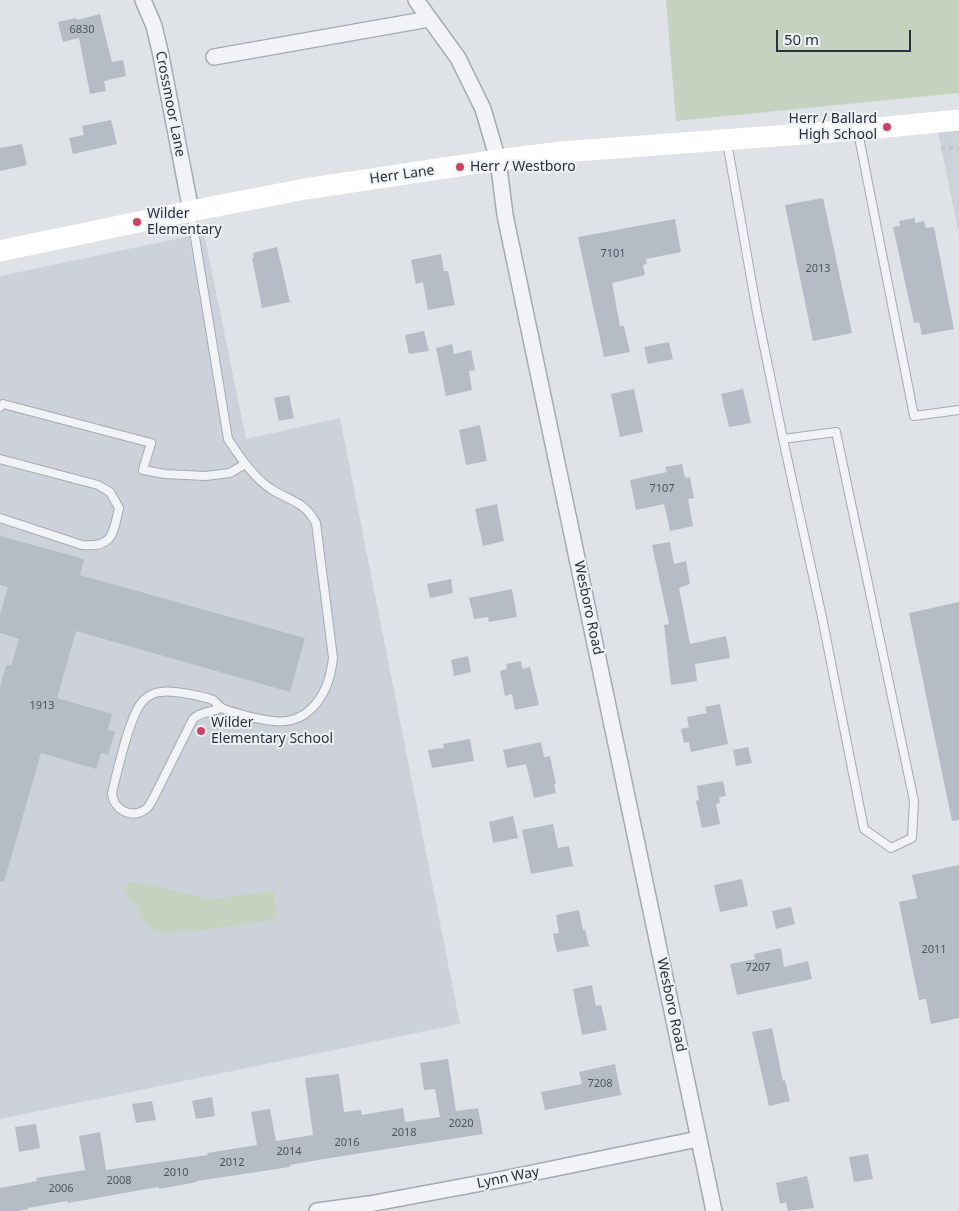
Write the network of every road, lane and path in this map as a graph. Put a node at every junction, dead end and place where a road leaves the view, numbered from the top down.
1 (143, 0) edge
2 (416, 0) edge
3 (429, 19) junction
4 (214, 57) dead end
5 (959, 120) edge
6 (857, 130) junction
7 (727, 140) junction
8 (941, 148) dead end
9 (959, 150) edge
10 (498, 160) junction
11 (190, 211) junction
12 (0, 251) edge
13 (0, 406) edge
14 (959, 410) edge
15 (783, 440) junction
16 (0, 459) edge
17 (245, 464) junction
18 (0, 518) edge
19 (221, 708) junction
20 (698, 1139) junction
21 (369, 1207) edge
22 (317, 1211) edge
23 (714, 1211) edge

1 - 11 street, Crossmoor Lane
2 - 3 street, Wesboro Road
3 - 4 street
3 - 10 street, Wesboro Road
5 - 6 main road, Herr Lane
6 - 7 main road, Herr Lane
6 - 14 lane
7 - 10 main road, Herr Lane
7 - 15 lane
8 - 9 path
10 - 11 main road, Herr Lane
10 - 20 street, Wesboro Road
11 - 12 main road, Herr Lane
11 - 17 lane
13 - 17 lane
15 - 15 lane
16 - 18 lane
17 - 19 lane
19 - 19 lane
20 - 21 street, Lynn Way
20 - 23 street, Wesboro Road
21 - 22 street, Lynn Way

